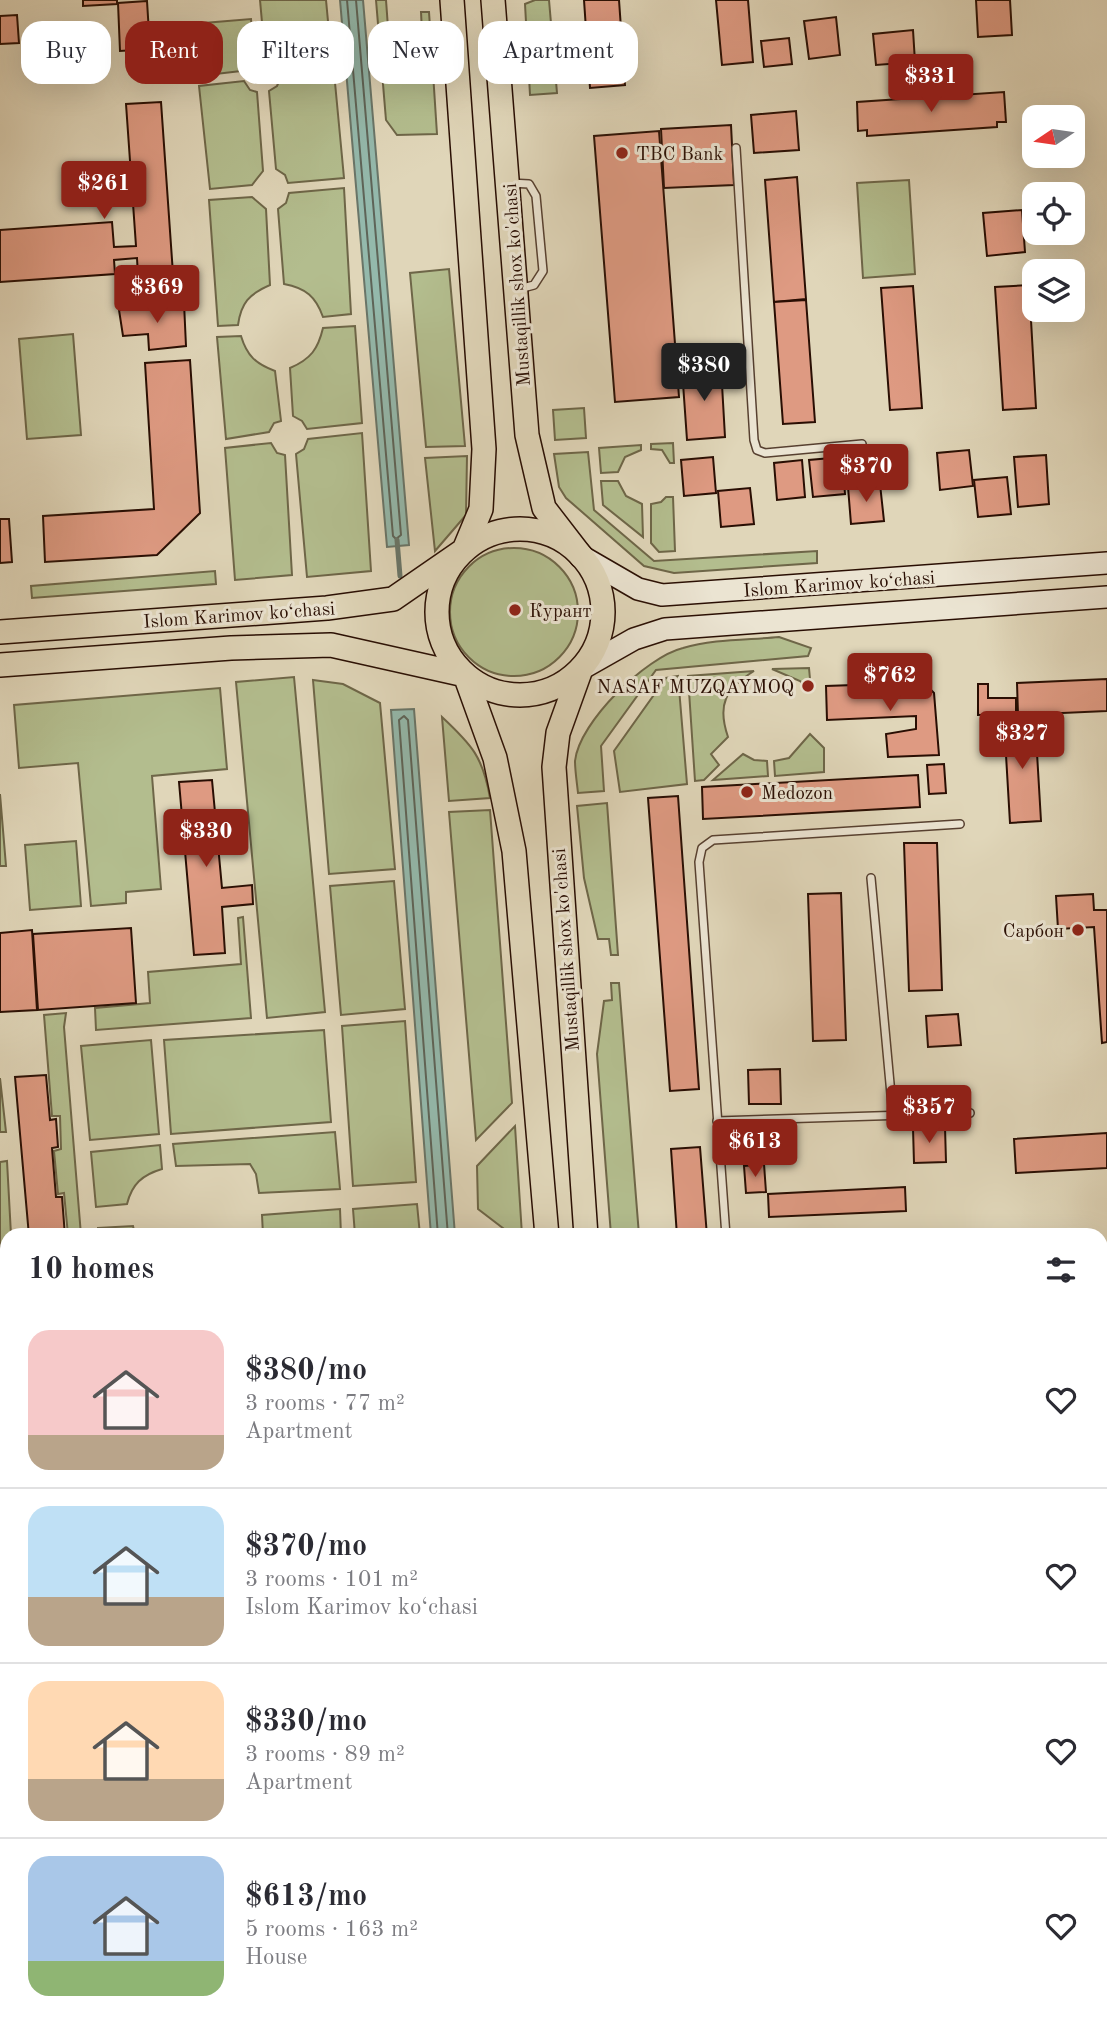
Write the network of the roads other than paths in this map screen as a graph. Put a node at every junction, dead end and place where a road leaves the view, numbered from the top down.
1 (452, 0) edge
2 (493, 0) edge
3 (736, 148) dead end
4 (862, 444) dead end
5 (464, 550) junction
6 (581, 556) junction
7 (1107, 563) edge
8 (1107, 597) edge
9 (0, 632) edge
10 (0, 665) edge
11 (581, 669) junction
12 (465, 675) junction
13 (960, 824) dead end
14 (871, 878) dead end
15 (970, 1113) dead end
16 (893, 1116) junction
17 (717, 1121) junction
18 (546, 1228) edge
19 (585, 1228) edge
20 (725, 1228) edge

1 - 5 main road
2 - 6 main road, Mustaqillik shox ko'chasi
3 - 4 lane
5 - 6 main road
5 - 9 main road, Islom Karimov ko‘chasi
5 - 12 main road
6 - 7 main road, Islom Karimov ko‘chasi
6 - 11 main road
8 - 11 main road, Islom Karimov ko‘chasi
10 - 12 main road, Islom Karimov ko‘chasi
11 - 12 main road
11 - 19 main road, Mustaqillik shox ko'chasi
12 - 18 main road, Mustaqillik shox ko'chasi
13 - 17 lane
14 - 16 lane
15 - 16 lane
16 - 17 lane
17 - 20 lane

